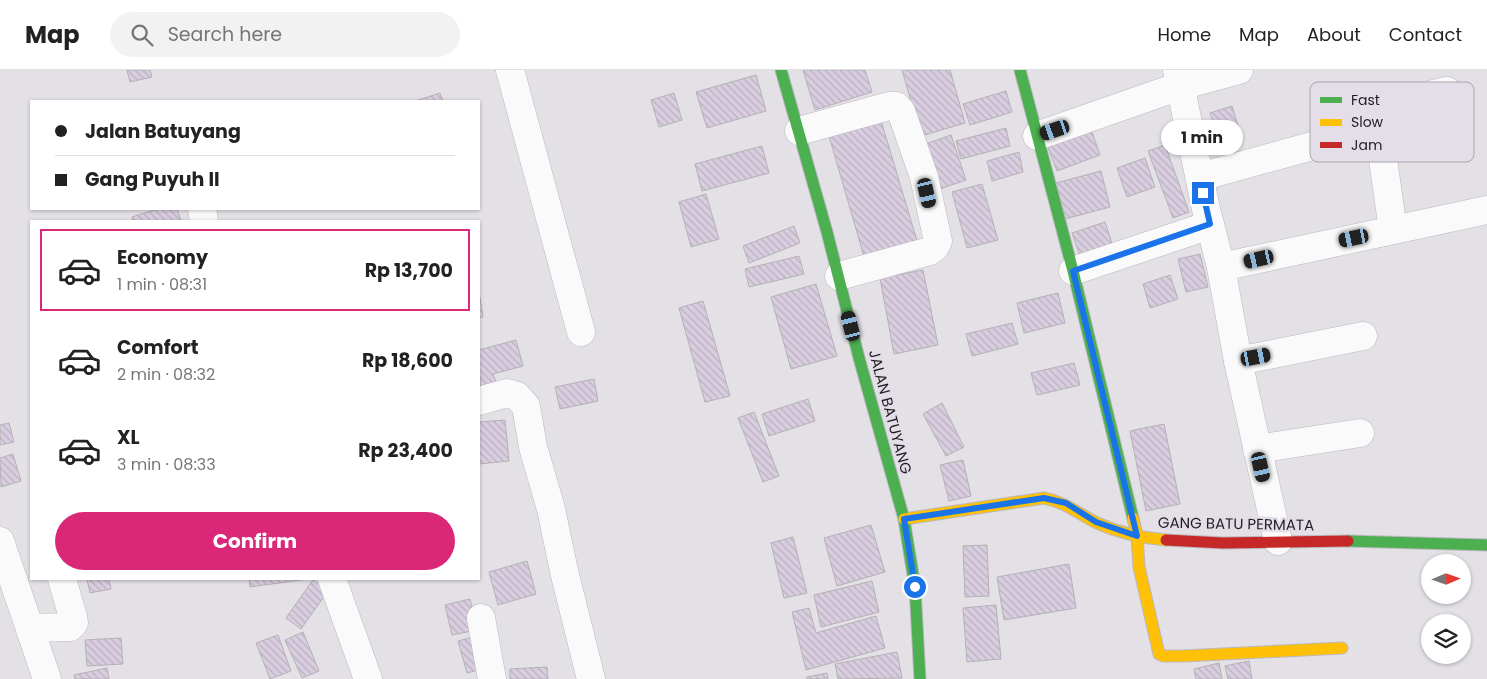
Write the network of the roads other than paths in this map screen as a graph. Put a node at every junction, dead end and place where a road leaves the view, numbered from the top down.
1 (510, 70) edge
2 (781, 70) edge
3 (1020, 70) edge
4 (1239, 70) edge
5 (1178, 78) edge
6 (799, 131) junction
7 (1038, 136) junction
8 (1310, 147) edge
9 (1383, 162) edge
10 (1200, 177) junction
11 (1487, 210) edge
12 (1210, 224) junction
13 (1392, 230) junction
14 (1221, 267) junction
15 (1073, 271) junction
16 (839, 276) junction
17 (581, 332) dead end
18 (1363, 336) dead end
19 (1238, 361) junction
20 (480, 401) edge
21 (1360, 433) dead end
22 (1257, 448) junction
23 (904, 519) junction
24 (1137, 536) junction
25 (0, 541) edge
26 (1278, 541) junction
27 (1487, 545) edge
28 (62, 580) edge
29 (332, 580) edge
30 (481, 618) dead end
31 (30, 628) junction
32 (1342, 648) dead end
33 (47, 679) edge
34 (368, 679) edge
35 (492, 679) edge
36 (591, 679) edge
37 (920, 679) edge

1 - 17 street
2 - 6 street, JALAN BATUYANG
3 - 7 street
4 - 5 street
5 - 7 street
5 - 10 street
6 - 16 street, JALAN BATUYANG
6 - 16 street
7 - 15 street
8 - 10 street
9 - 13 street
10 - 12 street
11 - 13 street
12 - 14 street
12 - 15 street
13 - 14 street
14 - 19 street
15 - 24 street
16 - 23 street, JALAN BATUYANG
18 - 19 street
19 - 22 street
20 - 36 street
21 - 22 street
22 - 26 street
23 - 24 street, GANG BATU PERMATA
23 - 37 street, JALAN BATUYANG
24 - 26 street, GANG BATU PERMATA
24 - 32 street
25 - 31 street
26 - 27 street, GANG BATU PERMATA
28 - 31 street
29 - 34 street
30 - 35 street
31 - 33 street

